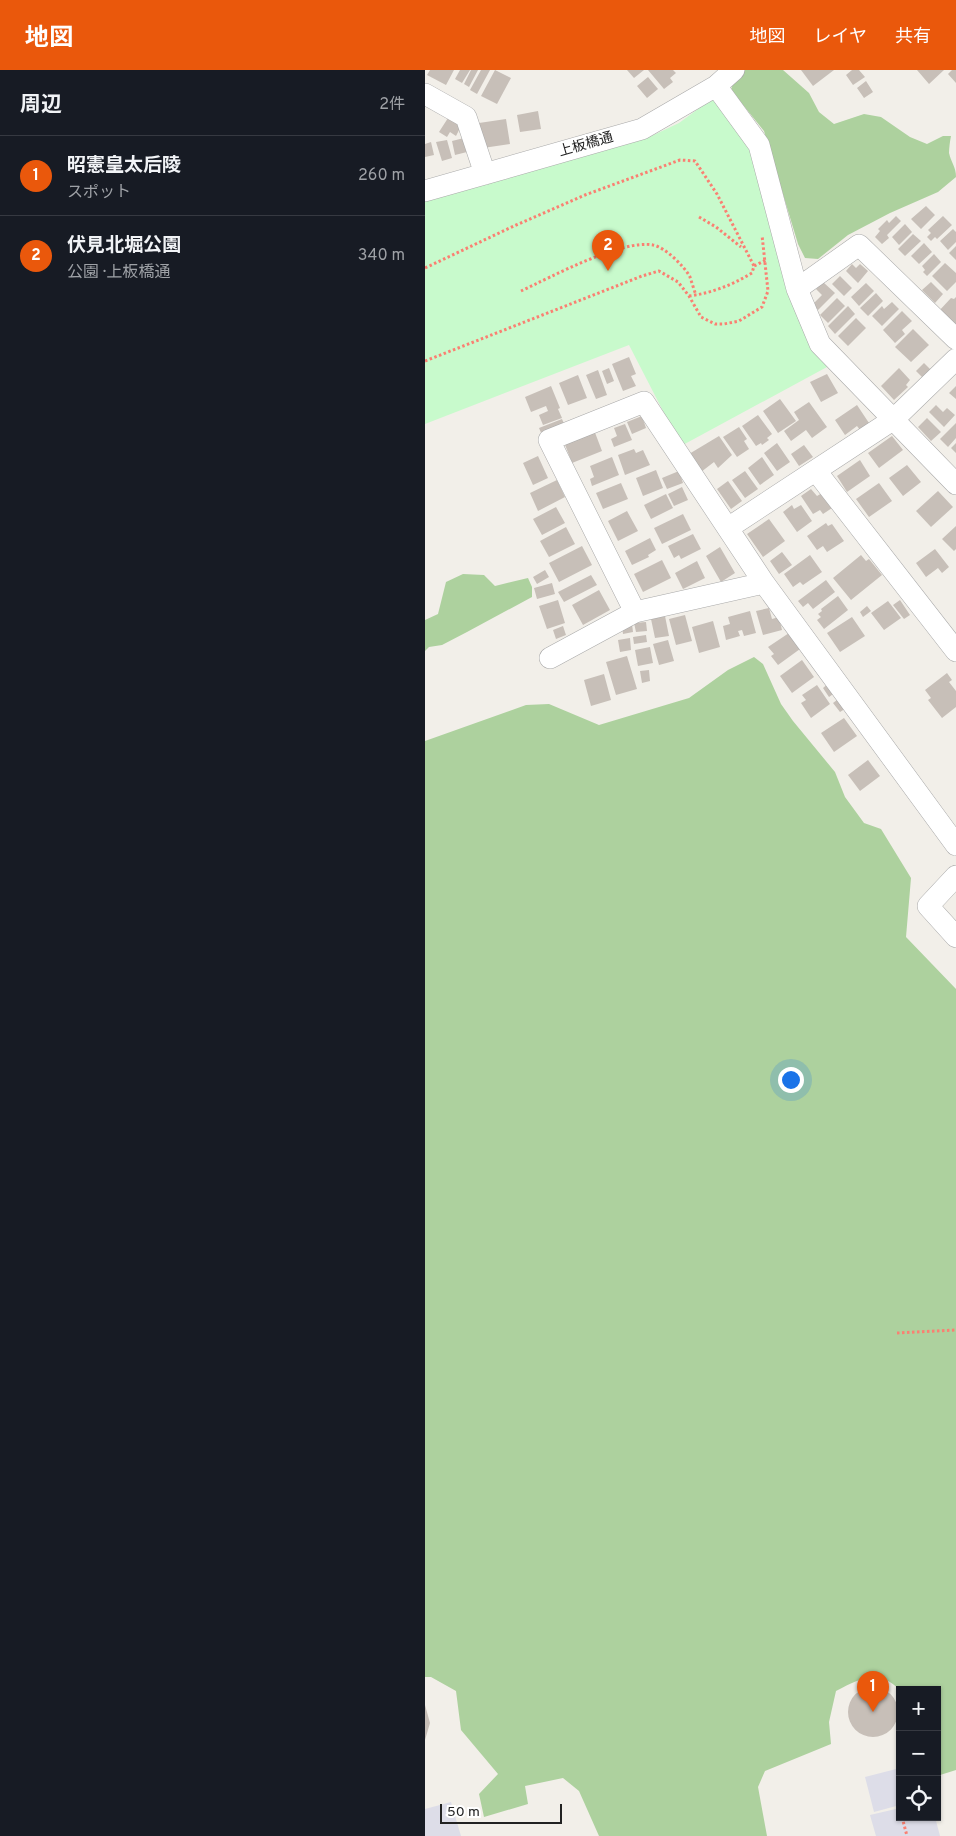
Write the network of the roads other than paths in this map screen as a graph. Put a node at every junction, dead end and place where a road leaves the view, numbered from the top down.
1 (720, 77) edge
2 (425, 94) edge
3 (485, 174) junction
4 (425, 191) edge
5 (797, 289) junction
6 (956, 339) edge
7 (956, 359) edge
8 (894, 419) junction
9 (816, 471) junction
10 (956, 484) edge
11 (728, 528) junction
12 (764, 582) junction
13 (635, 612) junction
14 (956, 651) edge
15 (550, 658) dead end
16 (956, 845) edge
17 (956, 876) edge
18 (956, 937) edge

1 - 3 street, 上板橋通
1 - 5 street
2 - 3 street
3 - 4 street, 上板橋通
5 - 6 street
5 - 8 street
7 - 8 street
8 - 9 street
8 - 10 street
9 - 11 street
9 - 14 street
11 - 12 street
11 - 13 street
12 - 13 street
12 - 16 street
13 - 15 street
17 - 18 street

